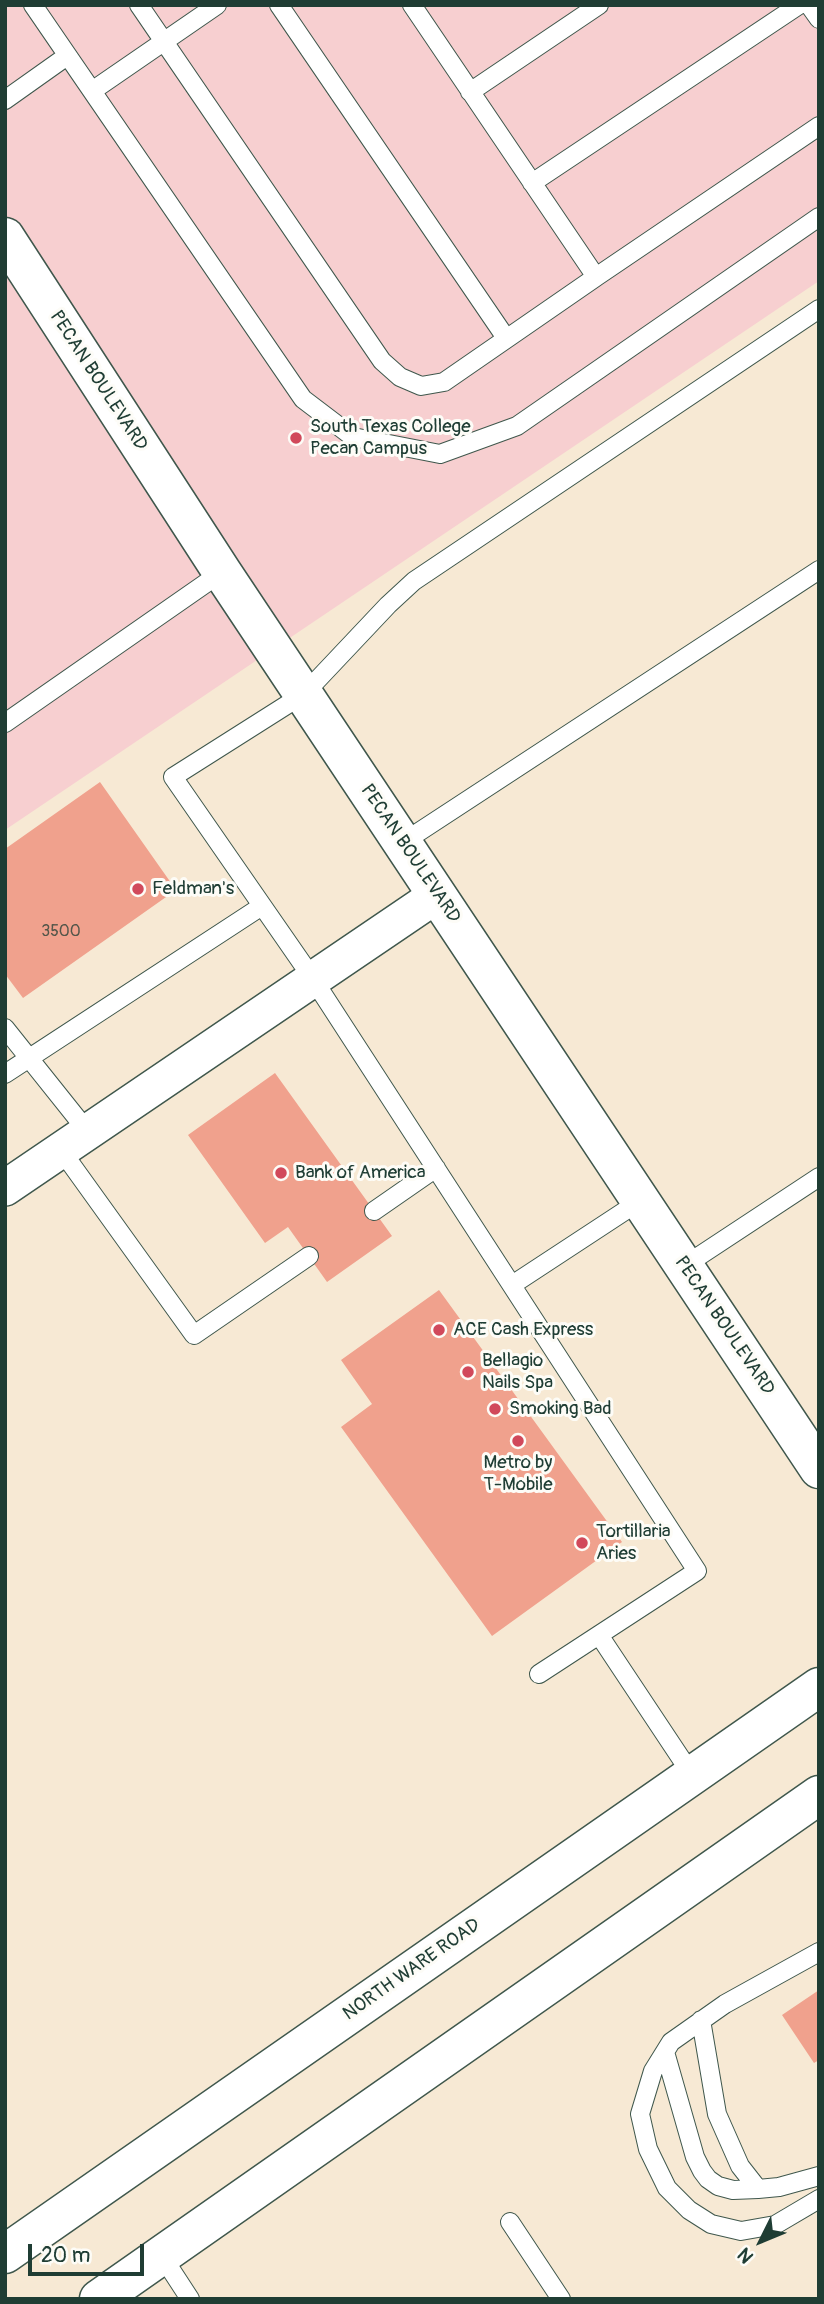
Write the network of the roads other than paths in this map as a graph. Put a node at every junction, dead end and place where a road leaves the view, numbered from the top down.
1 (33, 5) edge
2 (139, 5) edge
3 (216, 5) edge
4 (279, 5) edge
5 (412, 5) edge
6 (599, 5) edge
7 (799, 5) edge
8 (809, 5) edge
9 (819, 19) edge
10 (163, 42) junction
11 (68, 56) junction
12 (92, 91) junction
13 (470, 92) junction
14 (5, 100) edge
15 (819, 126) edge
16 (532, 183) junction
17 (819, 217) edge
18 (5, 237) edge
19 (596, 277) junction
20 (819, 309) edge
21 (506, 338) junction
22 (819, 570) edge
23 (222, 572) junction
24 (304, 694) junction
25 (5, 723) edge
26 (402, 843) junction
27 (437, 895) junction
28 (262, 906) junction
29 (313, 979) junction
30 (5, 1028) edge
31 (29, 1058) junction
32 (5, 1074) edge
33 (74, 1141) junction
34 (436, 1168) junction
35 (819, 1177) edge
36 (5, 1188) edge
37 (640, 1201) junction
38 (374, 1212) dead end
39 (309, 1256) dead end
40 (684, 1266) junction
41 (512, 1285) junction
42 (819, 1469) edge
43 (598, 1635) junction
44 (539, 1674) dead end
45 (819, 1687) edge
46 (692, 1775) junction
47 (819, 1795) edge
48 (819, 1952) edge
49 (701, 2020) junction
50 (665, 2052) junction
51 (819, 2176) edge
52 (758, 2189) junction
53 (819, 2199) edge
54 (510, 2222) dead end
55 (5, 2253) edge
56 (162, 2256) junction
57 (99, 2299) edge
58 (190, 2299) edge
59 (561, 2299) edge

1 - 11 lane
2 - 10 lane
3 - 10 lane
4 - 21 lane
5 - 13 lane
6 - 13 lane
7 - 16 lane
8 - 9 lane
10 - 12 lane
10 - 21 lane
11 - 12 lane
11 - 14 lane
12 - 17 lane
13 - 16 lane
15 - 19 lane
16 - 19 lane
18 - 23 main road, PECAN BOULEVARD
19 - 21 lane
20 - 24 lane
22 - 26 lane
23 - 24 main road, PECAN BOULEVARD
23 - 25 lane
24 - 26 main road, PECAN BOULEVARD
24 - 28 lane
26 - 27 main road, PECAN BOULEVARD
27 - 29 street
27 - 37 main road, PECAN BOULEVARD
28 - 29 lane
28 - 31 lane
29 - 33 street
29 - 34 lane
30 - 31 lane
31 - 32 lane
31 - 33 lane
33 - 36 street
33 - 39 lane
34 - 38 lane
34 - 41 lane
35 - 40 lane
37 - 40 main road, PECAN BOULEVARD
37 - 41 lane
40 - 42 main road, PECAN BOULEVARD
41 - 43 lane
43 - 44 lane
43 - 46 lane
45 - 46 main road, NORTH WARE ROAD
46 - 55 main road, NORTH WARE ROAD
47 - 56 main road
48 - 49 lane
49 - 50 lane
49 - 52 lane
50 - 52 lane
50 - 53 lane
51 - 52 lane
54 - 59 lane
56 - 57 main road
56 - 58 lane

